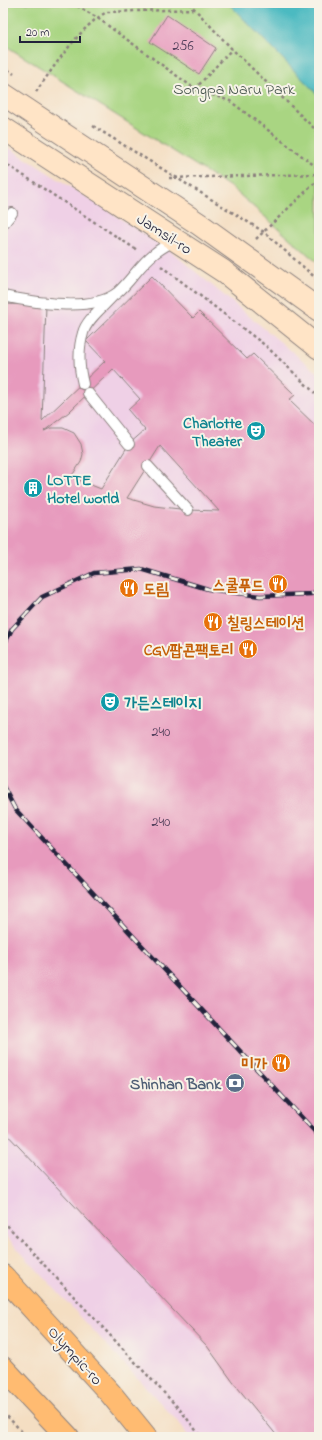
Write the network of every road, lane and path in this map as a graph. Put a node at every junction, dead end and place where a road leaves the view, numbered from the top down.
1 (72, 3) edge
2 (189, 3) edge
3 (196, 9) junction
4 (96, 18) junction
5 (232, 49) junction
6 (3, 66) edge
7 (19, 79) dead end
8 (195, 89) junction
9 (3, 94) edge
10 (30, 96) junction
11 (42, 96) dead end
12 (90, 125) dead end
13 (3, 128) edge
14 (319, 133) edge
15 (3, 162) edge
16 (319, 169) edge
17 (319, 174) edge
18 (164, 178) dead end
19 (179, 178) junction
20 (319, 179) edge
21 (12, 214) dead end
22 (3, 224) edge
23 (264, 232) junction
24 (176, 239) junction
25 (241, 254) junction
26 (150, 258) junction
27 (319, 281) edge
28 (116, 294) junction
29 (3, 296) edge
30 (319, 310) edge
31 (319, 348) edge
32 (83, 384) dead end
33 (88, 393) dead end
34 (319, 397) edge
35 (129, 444) dead end
36 (148, 466) dead end
37 (188, 510) dead end
38 (3, 1221) edge
39 (3, 1276) edge
40 (3, 1368) edge
41 (3, 1412) edge
42 (27, 1437) edge
43 (68, 1437) edge
44 (146, 1437) edge
45 (201, 1437) edge

1 - 4 path
2 - 3 path
3 - 4 path
3 - 5 path
4 - 8 path
4 - 10 path
5 - 8 path
5 - 14 path
6 - 7 path
8 - 16 path
9 - 10 street, Jamsil-ro
10 - 11 path
10 - 25 street, Jamsil-ro
12 - 19 path
13 - 24 street, Jamsil-ro
15 - 26 path
17 - 19 path
18 - 19 path
19 - 23 path
20 - 23 path
21 - 22 lane
23 - 25 path
23 - 27 path
24 - 26 lane
24 - 31 street, Jamsil-ro
25 - 30 street, Jamsil-ro
26 - 28 lane
26 - 34 path
28 - 29 lane
28 - 32 lane
33 - 35 lane
36 - 37 lane
38 - 45 path
39 - 44 main road, Olympic-ro
40 - 43 main road
41 - 42 path

